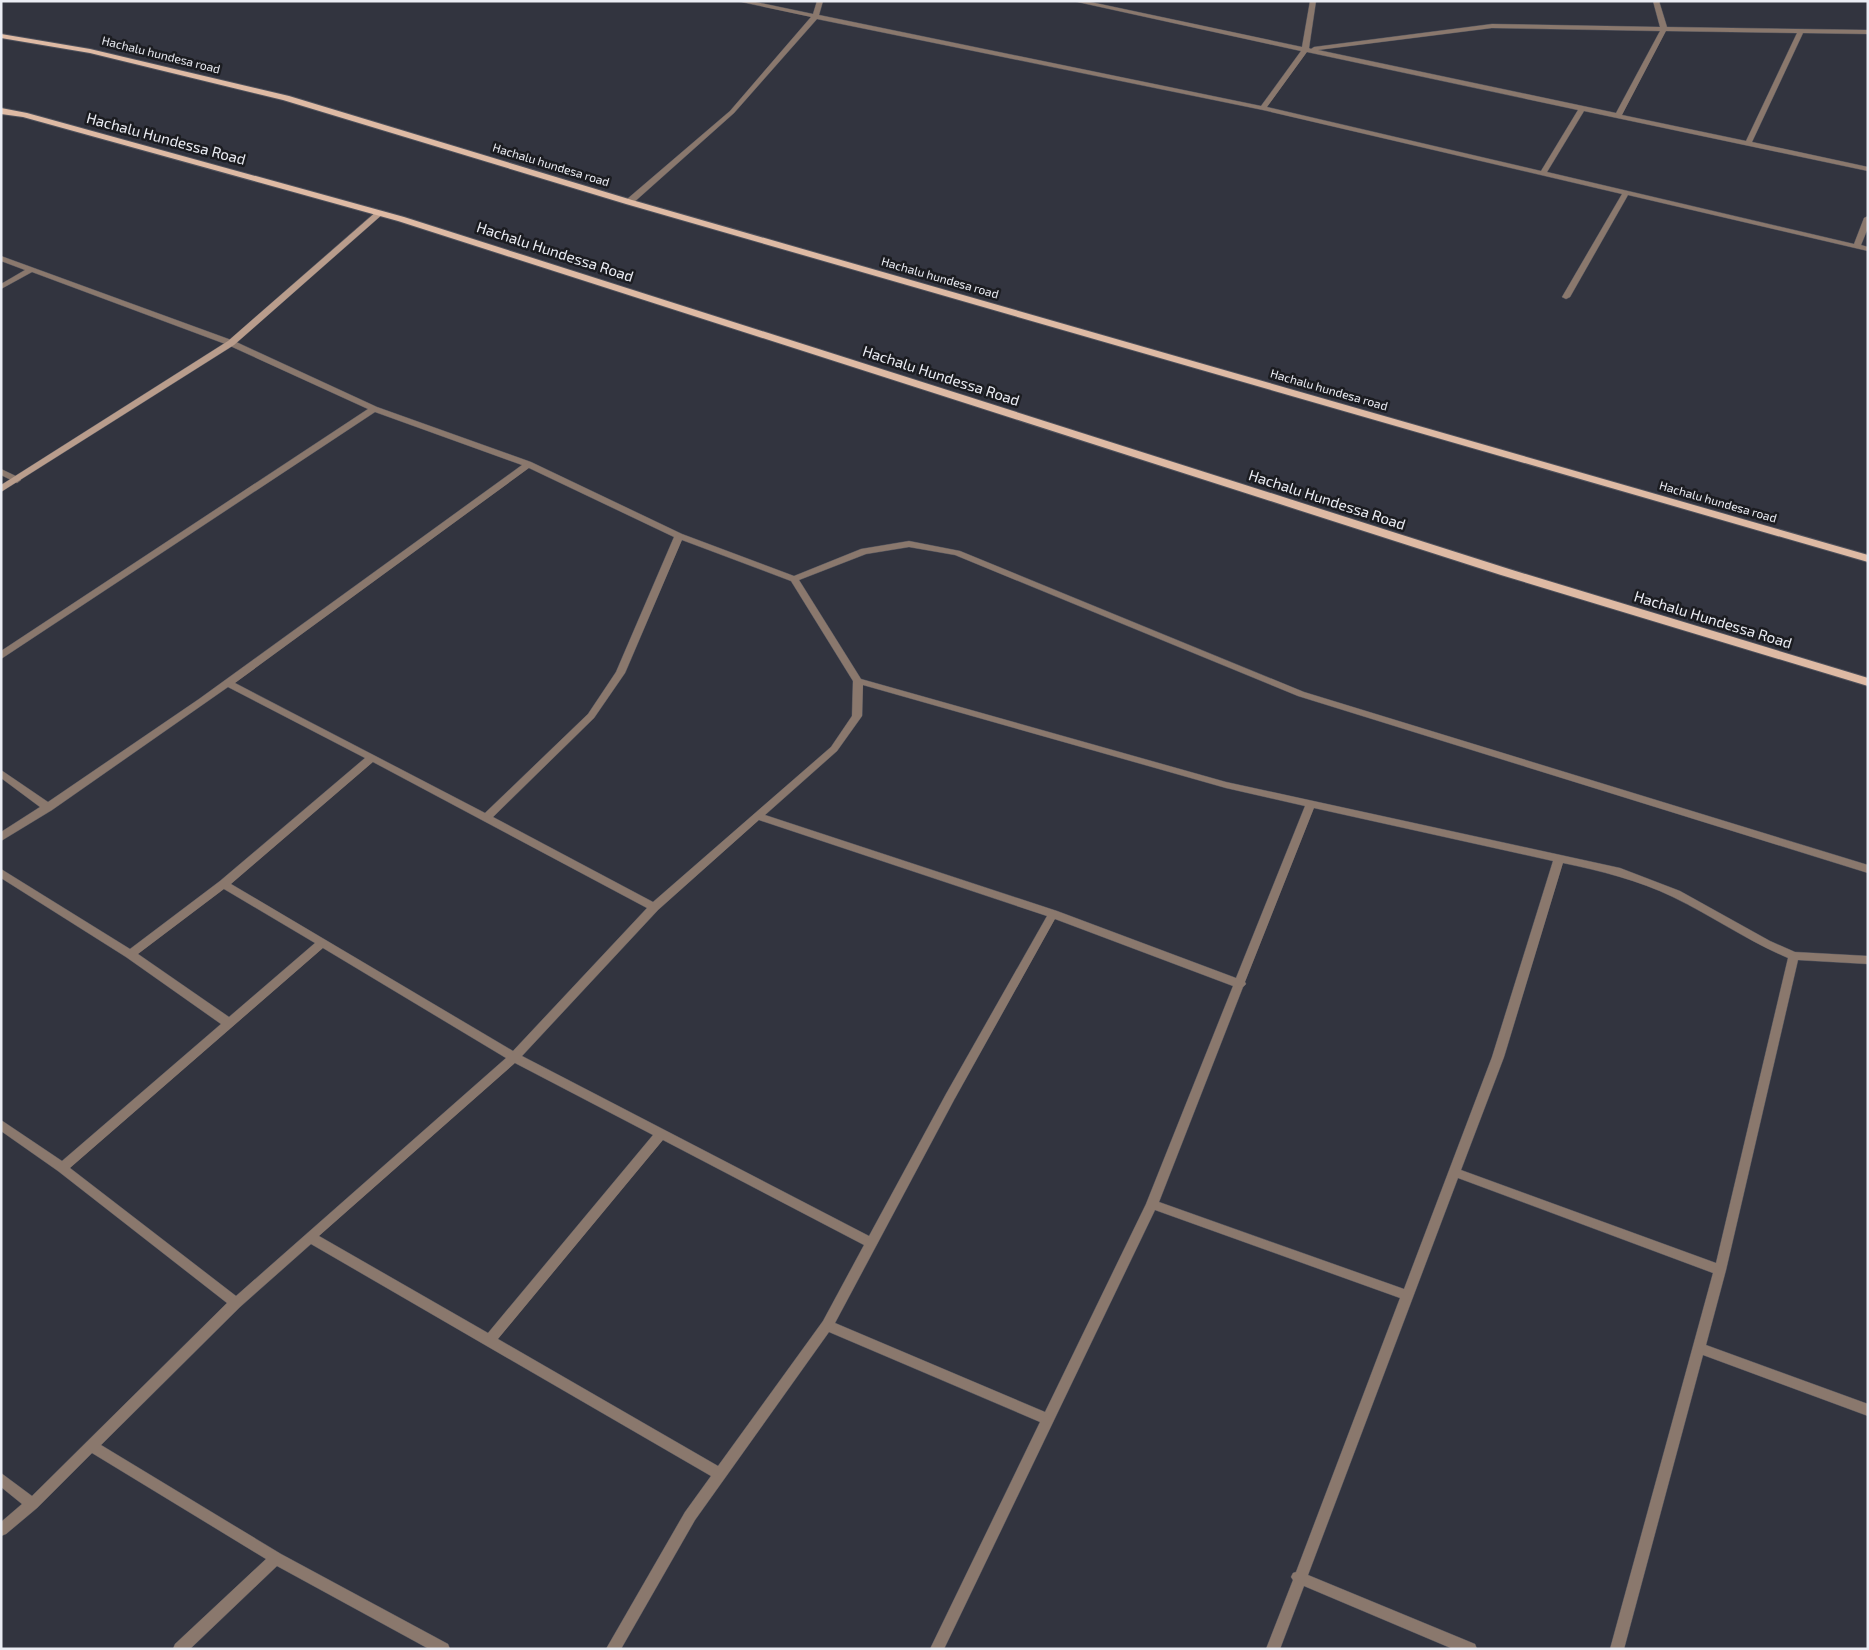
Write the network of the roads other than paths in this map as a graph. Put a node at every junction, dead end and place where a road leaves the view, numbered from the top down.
1 (740, 1) edge
2 (820, 1) edge
3 (1076, 1) edge
4 (1313, 1) edge
5 (1656, 1) edge
6 (815, 17) junction
7 (1664, 29) junction
8 (1801, 30) junction
9 (1868, 32) edge
10 (1, 36) edge
11 (1305, 50) junction
12 (1263, 108) junction
13 (1582, 109) junction
14 (1, 111) edge
15 (1618, 116) junction
16 (1748, 144) junction
17 (1868, 169) edge
18 (1543, 173) junction
19 (1626, 192) junction
20 (629, 202) junction
21 (380, 213) junction
22 (1868, 218) edge
23 (1857, 246) junction
24 (1868, 249) edge
25 (1, 258) edge
26 (32, 269) junction
27 (1, 287) edge
28 (1566, 297) dead end
29 (231, 343) junction
30 (374, 409) junction
31 (528, 464) junction
32 (1, 472) edge
33 (16, 480) junction
34 (1, 489) edge
35 (679, 536) junction
36 (1868, 559) edge
37 (794, 579) junction
38 (1, 656) edge
39 (858, 681) junction
40 (1868, 682) edge
41 (228, 683) junction
42 (372, 757) junction
43 (1, 773) edge
44 (1311, 804) junction
45 (48, 807) junction
46 (758, 816) junction
47 (486, 818) junction
48 (1, 837) edge
49 (1559, 859) junction
50 (1868, 869) edge
51 (1, 873) edge
52 (224, 884) junction
53 (654, 907) junction
54 (1053, 914) junction
55 (323, 942) junction
56 (130, 954) junction
57 (1794, 956) junction
58 (1868, 960) edge
59 (1241, 984) junction
60 (230, 1024) junction
61 (514, 1057) junction
62 (1, 1125) edge
63 (662, 1134) junction
64 (62, 1168) junction
65 (1454, 1172) junction
66 (1152, 1204) junction
67 (310, 1237) junction
68 (872, 1243) junction
69 (1720, 1270) junction
70 (1406, 1295) junction
71 (236, 1303) junction
72 (827, 1325) junction
73 (489, 1341) junction
74 (1698, 1348) junction
75 (1868, 1410) edge
76 (1049, 1420) junction
77 (91, 1446) junction
78 (720, 1474) junction
79 (1, 1479) edge
80 (32, 1504) junction
81 (1, 1530) edge
82 (276, 1558) junction
83 (1298, 1577) junction
84 (180, 1649) edge
85 (443, 1649) edge
86 (613, 1649) edge
87 (937, 1649) edge
88 (1273, 1649) edge
89 (1470, 1649) edge
90 (1617, 1649) edge

1 - 6 street
2 - 6 street
3 - 11 street
4 - 11 street
5 - 7 street
6 - 12 street
6 - 20 street
7 - 8 street
7 - 11 street
7 - 15 street
8 - 9 street
8 - 16 street
10 - 20 main road, Hachalu hundesa road
11 - 12 street
11 - 13 street
12 - 18 street
13 - 15 street
13 - 18 street
14 - 21 main road, Hachalu Hundessa Road
15 - 16 street
16 - 17 street
18 - 19 street
19 - 23 street
19 - 28 street
20 - 36 main road, Hachalu hundesa road
21 - 29 street
21 - 40 main road, Hachalu Hundessa Road
22 - 23 street
23 - 24 street
25 - 26 street
26 - 27 street
26 - 29 street
29 - 30 street
29 - 33 street
30 - 31 street
30 - 38 street
31 - 35 street
31 - 41 street
32 - 33 street
33 - 34 street
35 - 37 street
35 - 47 street
37 - 39 street
37 - 50 street
39 - 44 street
39 - 46 street
41 - 42 street
41 - 45 street
42 - 47 street
42 - 52 street
43 - 45 street
44 - 49 street
44 - 59 street
45 - 48 street
46 - 53 street
46 - 54 street
47 - 53 street
49 - 57 street
49 - 65 street
51 - 56 street
52 - 55 street
52 - 56 street
53 - 61 street
54 - 59 street
54 - 68 street
55 - 60 street
55 - 61 street
56 - 60 street
57 - 58 street
57 - 69 street
59 - 66 street
60 - 64 street
61 - 63 street
61 - 67 street
62 - 64 street
63 - 68 street
63 - 73 street
64 - 71 street
65 - 69 street
65 - 70 street
66 - 70 street
66 - 76 street
67 - 71 street
67 - 73 street
68 - 72 street
69 - 74 street
70 - 83 street
71 - 77 street
72 - 76 street
72 - 78 street
73 - 78 street
74 - 75 street
74 - 90 street
76 - 87 street
77 - 80 street
77 - 82 street
78 - 86 street
79 - 80 street
80 - 81 street
82 - 84 street
82 - 85 street
83 - 88 street
83 - 89 street

